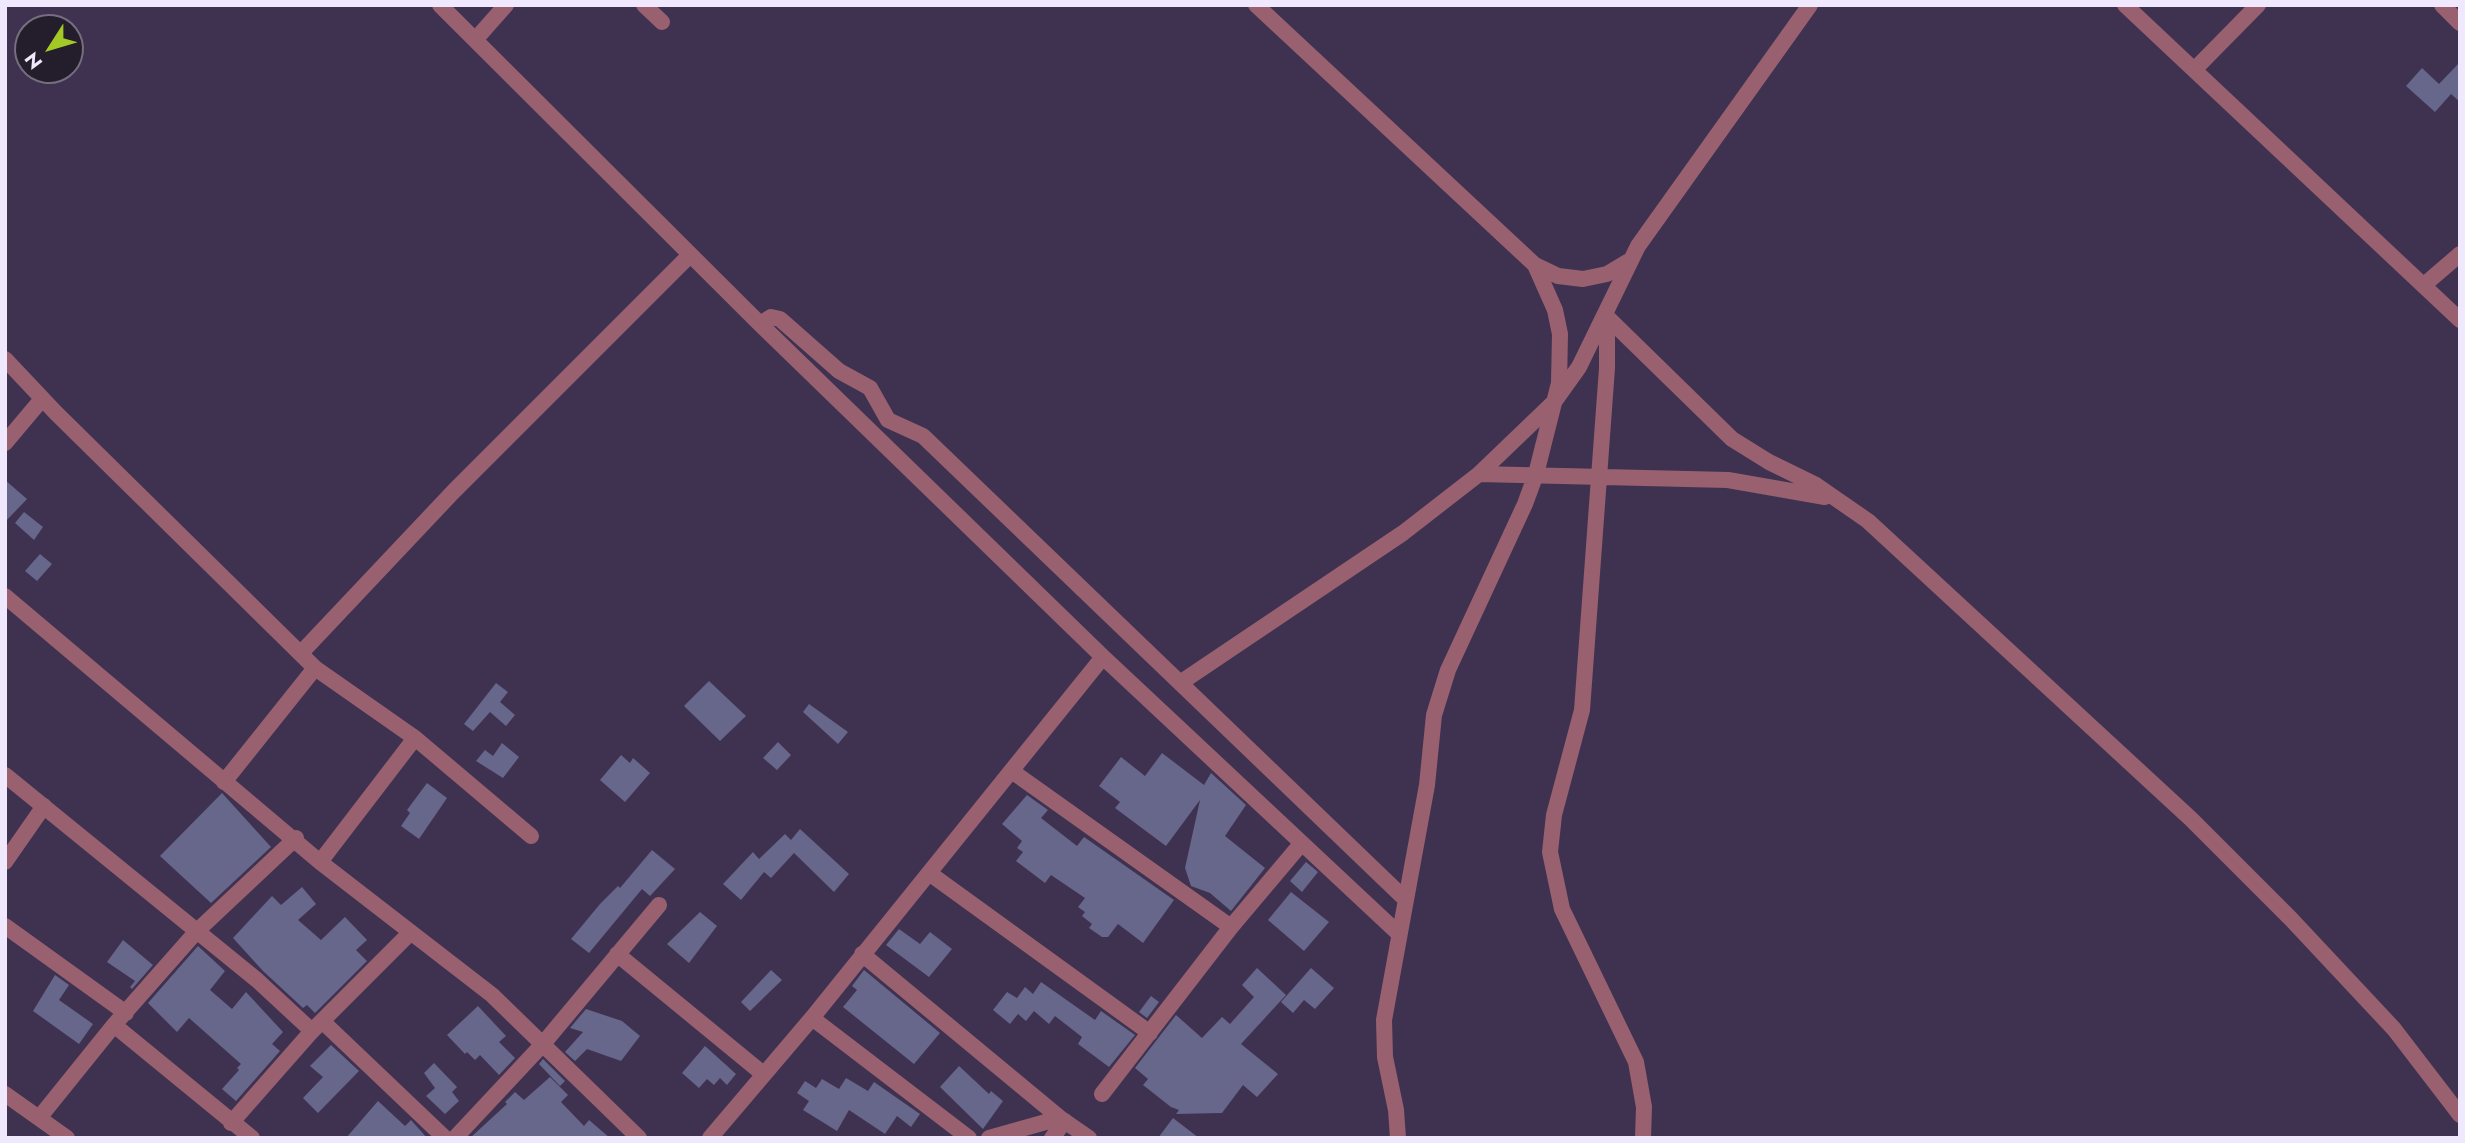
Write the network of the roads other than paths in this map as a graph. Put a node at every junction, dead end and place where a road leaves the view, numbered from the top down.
1 (440, 5) edge
2 (506, 5) edge
3 (644, 5) edge
4 (1256, 5) edge
5 (1810, 5) edge
6 (2125, 5) edge
7 (2258, 5) edge
8 (2441, 5) edge
9 (662, 22) dead end
10 (2460, 23) edge
11 (475, 40) junction
12 (2195, 69) junction
13 (2460, 254) edge
14 (690, 255) junction
15 (1629, 261) junction
16 (1535, 265) junction
17 (2424, 285) junction
18 (1604, 318) junction
19 (2460, 320) edge
20 (760, 324) junction
21 (5, 359) edge
22 (42, 399) junction
23 (1554, 402) junction
24 (5, 443) edge
25 (1479, 474) junction
26 (1536, 474) junction
27 (1597, 476) junction
28 (1843, 502) junction
29 (5, 596) edge
30 (301, 653) junction
31 (1102, 657) junction
32 (315, 668) junction
33 (1180, 683) junction
34 (415, 738) junction
35 (1013, 772) junction
36 (5, 775) edge
37 (224, 782) junction
38 (44, 806) junction
39 (531, 836) dead end
40 (296, 838) junction
41 (1301, 844) junction
42 (5, 862) edge
43 (320, 862) junction
44 (929, 873) junction
45 (1405, 899) junction
46 (659, 905) dead end
47 (5, 926) edge
48 (1231, 927) junction
49 (197, 931) junction
50 (410, 933) junction
51 (1399, 934) junction
52 (617, 954) junction
53 (862, 954) junction
54 (126, 1013) junction
55 (812, 1018) junction
56 (114, 1025) junction
57 (317, 1026) junction
58 (1150, 1032) junction
59 (542, 1045) junction
60 (762, 1073) junction
61 (5, 1094) edge
62 (1102, 1094) dead end
63 (2460, 1115) edge
64 (39, 1118) junction
65 (1062, 1119) junction
66 (231, 1123) junction
67 (67, 1138) edge
68 (252, 1138) edge
69 (445, 1138) edge
70 (455, 1138) edge
71 (639, 1138) edge
72 (710, 1138) edge
73 (970, 1138) edge
74 (989, 1138) edge
75 (1052, 1138) edge
76 (1089, 1138) edge
77 (1398, 1138) edge
78 (1643, 1138) edge

1 - 11 street
2 - 11 street
3 - 9 street
4 - 16 street
5 - 15 street
6 - 12 street
7 - 12 street
8 - 10 street
11 - 14 street
12 - 17 street
13 - 17 street
14 - 20 street
14 - 30 street
15 - 16 street
15 - 18 street
16 - 23 street
17 - 19 street
18 - 23 street
18 - 27 street
18 - 28 street
20 - 31 street
20 - 33 street
21 - 22 street
22 - 24 street
22 - 30 street
23 - 25 street
23 - 26 street
25 - 26 street
25 - 33 street
26 - 27 street
26 - 45 street
27 - 28 street
27 - 78 street
28 - 63 street
29 - 37 street
30 - 32 street
31 - 35 street
31 - 41 street
32 - 34 street
32 - 37 street
33 - 45 street
34 - 39 street
34 - 43 street
35 - 44 street
35 - 48 street
36 - 38 street
37 - 40 street
38 - 42 street
38 - 49 street
40 - 43 street
40 - 49 street
41 - 48 street
41 - 51 street
43 - 50 street
44 - 53 street
44 - 58 street
45 - 51 street
46 - 52 street
47 - 54 street
48 - 58 street
49 - 54 street
49 - 57 street
50 - 57 street
50 - 59 street
51 - 77 street
52 - 59 street
52 - 60 street
53 - 55 street
53 - 65 street
54 - 56 street
55 - 60 street
55 - 73 street
56 - 64 street
56 - 66 street
57 - 66 street
57 - 69 street
58 - 62 street
59 - 70 street
59 - 71 street
60 - 72 street
61 - 64 street
64 - 67 street
65 - 74 street
65 - 75 street
65 - 76 street
66 - 68 street

